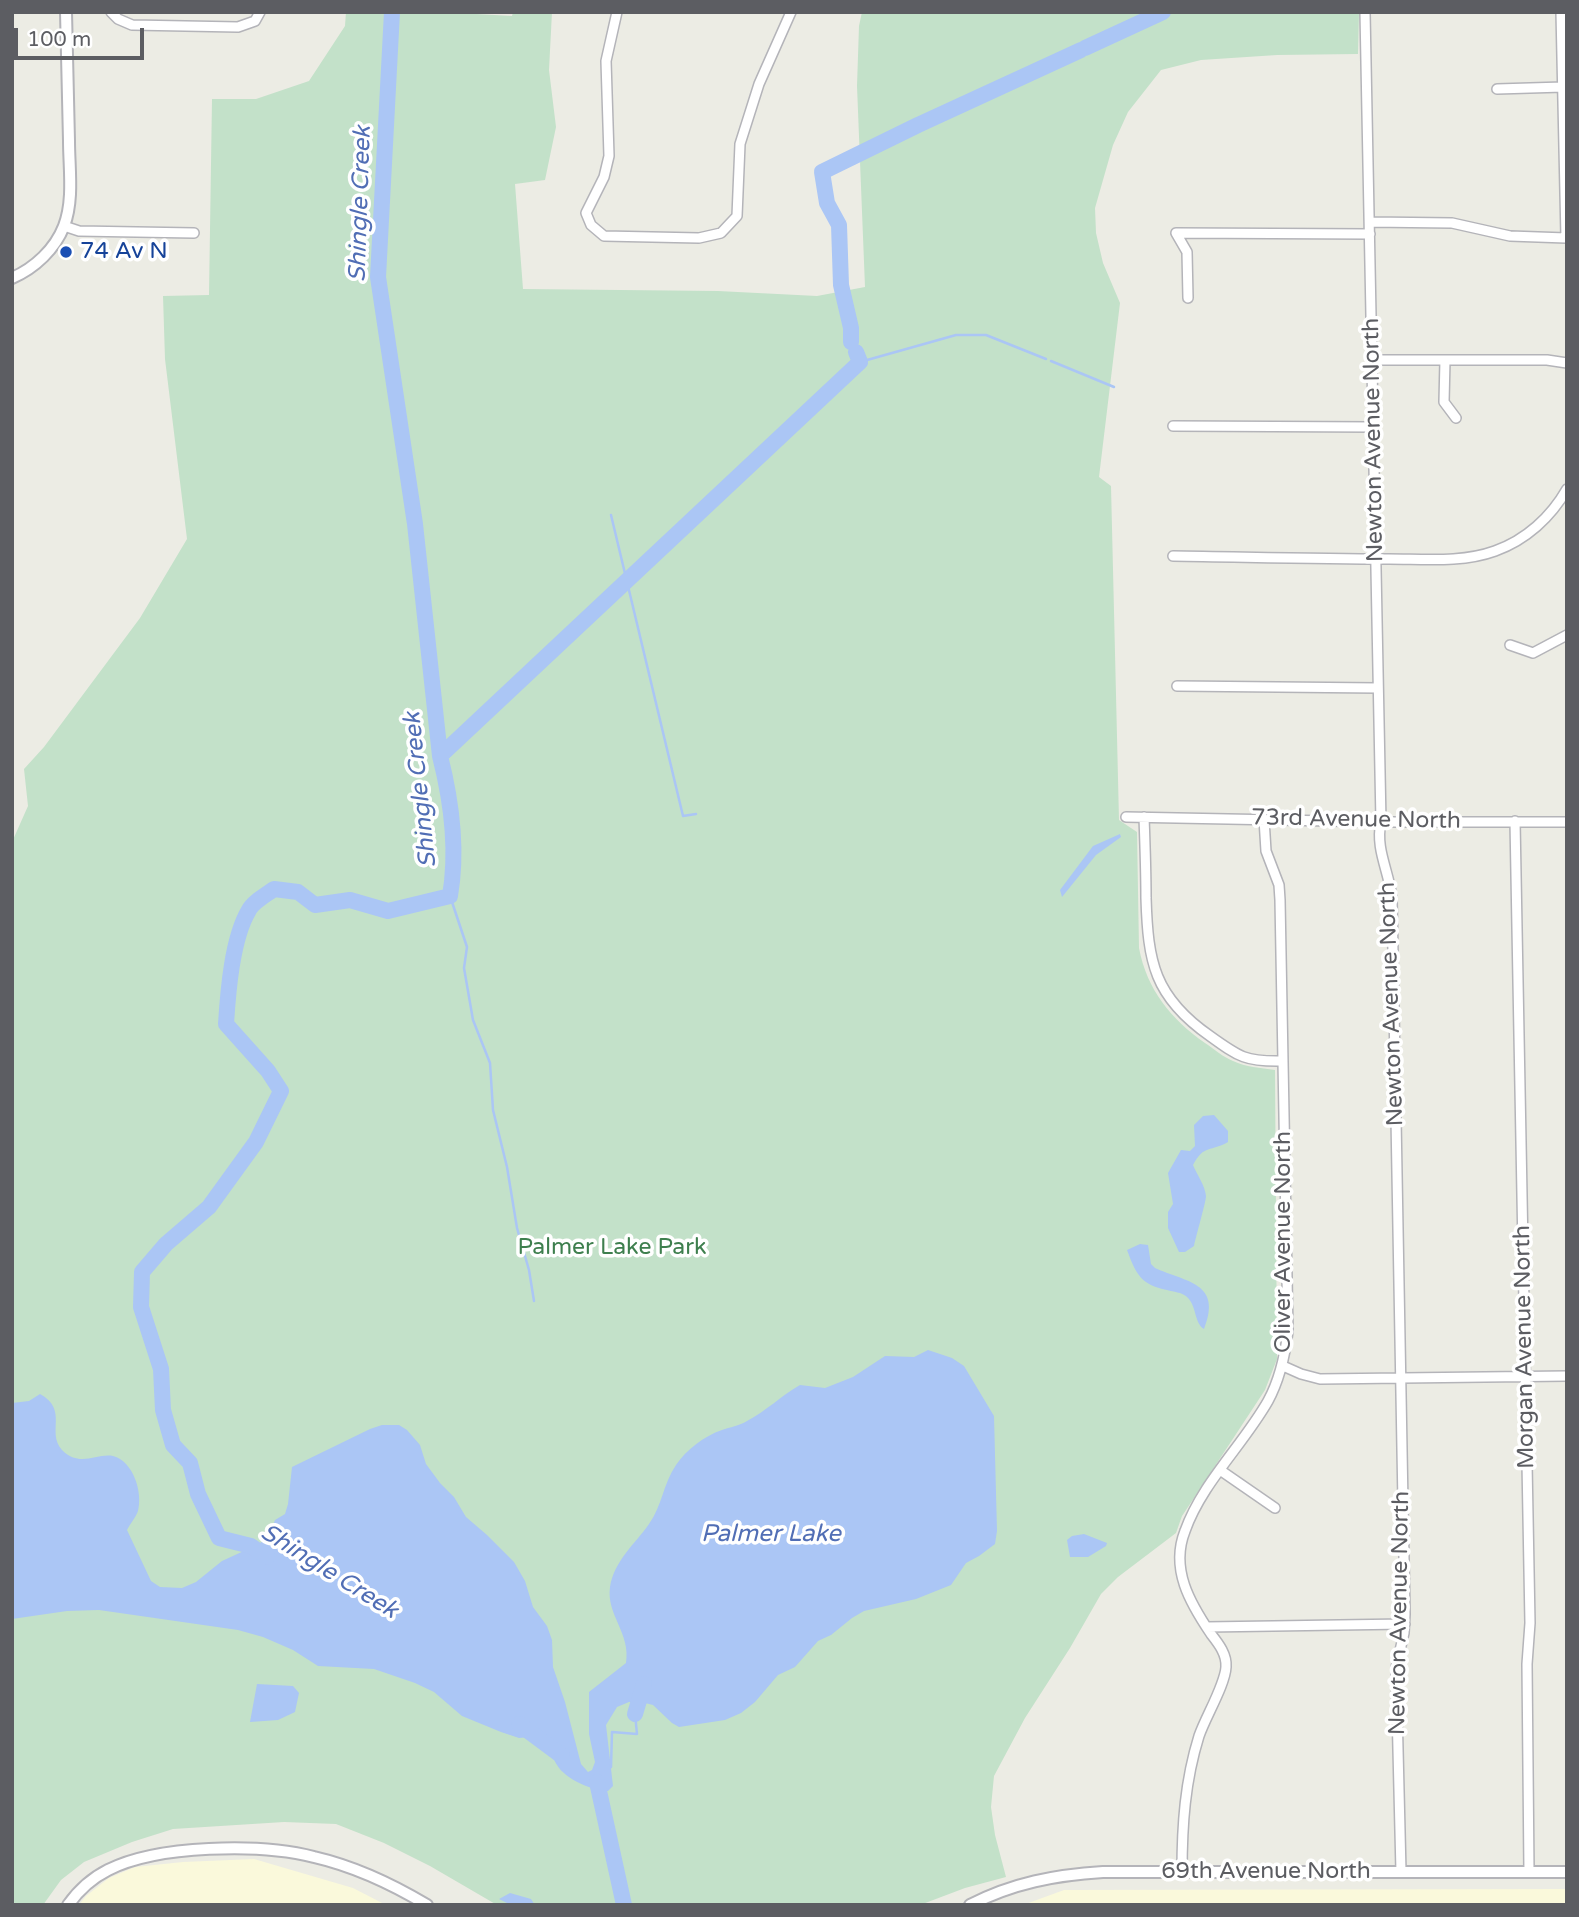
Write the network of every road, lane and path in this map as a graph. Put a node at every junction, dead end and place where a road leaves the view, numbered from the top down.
1 (66, 12) edge
2 (111, 12) edge
3 (261, 12) edge
4 (617, 12) edge
5 (791, 12) edge
6 (1366, 12) edge
7 (1561, 12) edge
8 (1563, 87) junction
9 (1497, 89) dead end
10 (1370, 222) junction
11 (64, 226) junction
12 (194, 233) dead end
13 (1370, 234) junction
14 (1566, 238) edge
15 (12, 278) edge
16 (1188, 298) dead end
17 (1372, 360) junction
18 (1445, 360) junction
19 (1567, 363) edge
20 (1456, 418) dead end
21 (1173, 426) dead end
22 (1374, 428) junction
23 (1567, 489) edge
24 (1173, 556) dead end
25 (1376, 559) junction
26 (1567, 635) edge
27 (1510, 645) dead end
28 (1177, 686) dead end
29 (1378, 688) junction
30 (1126, 817) dead end
31 (1144, 817) junction
32 (1264, 819) junction
33 (1515, 821) junction
34 (1381, 822) junction
35 (1567, 822) edge
36 (1283, 1061) junction
37 (1283, 1366) junction
38 (1525, 1376) junction
39 (1567, 1376) edge
40 (1401, 1379) junction
41 (1220, 1470) junction
42 (1275, 1508) dead end
43 (1405, 1624) junction
44 (1207, 1627) junction
45 (1182, 1872) junction
46 (1401, 1872) junction
47 (1529, 1872) junction
48 (1567, 1872) edge
49 (68, 1905) edge
50 (427, 1905) edge
51 (970, 1905) edge

1 - 11 street
2 - 3 street
4 - 5 street
6 - 10 street, Newton Avenue North
7 - 8 street
8 - 9 street
8 - 14 street
10 - 13 street, Newton Avenue North
10 - 14 street
11 - 12 street
11 - 15 street
13 - 16 street
13 - 17 street, Newton Avenue North
17 - 18 street
17 - 22 street, Newton Avenue North
18 - 19 street
18 - 20 street
21 - 22 street
22 - 25 street, Newton Avenue North
23 - 25 street
24 - 25 street
25 - 29 street, Newton Avenue North
26 - 27 street
28 - 29 street
29 - 34 street, Newton Avenue North
30 - 31 street, 73rd Avenue North
31 - 32 street, 73rd Avenue North
31 - 36 street
32 - 34 street, 73rd Avenue North
32 - 36 street, Oliver Avenue North
33 - 34 street, 73rd Avenue North
33 - 35 street, 73rd Avenue North
33 - 38 street, Morgan Avenue North
34 - 40 street, Newton Avenue North
36 - 37 street, Oliver Avenue North
37 - 40 street
37 - 41 street, Oliver Avenue North
38 - 39 street
38 - 40 street
38 - 47 street, Morgan Avenue North
40 - 43 street, Newton Avenue North
41 - 42 street
41 - 44 street, Oliver Avenue North
43 - 44 street
43 - 46 street, Newton Avenue North
44 - 45 street, Oliver Avenue North
45 - 46 street, 69th Avenue North
45 - 51 street, 69th Avenue North
46 - 47 street, 69th Avenue North
47 - 48 street, 69th Avenue North
49 - 50 street

